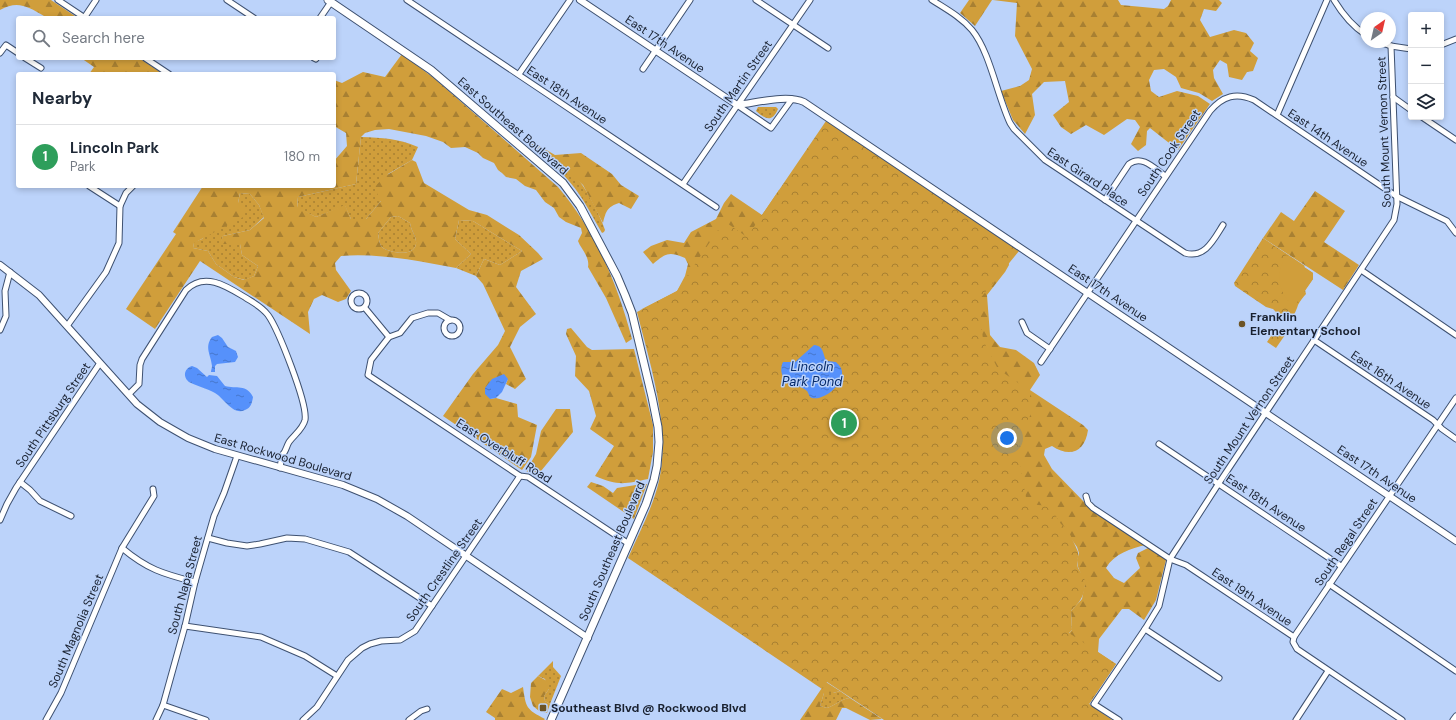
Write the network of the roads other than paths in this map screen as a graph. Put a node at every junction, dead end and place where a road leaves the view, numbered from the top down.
1 (58, 0) edge
2 (96, 0) edge
3 (227, 0) edge
4 (407, 0) edge
5 (570, 0) edge
6 (580, 0) edge
7 (690, 0) edge
8 (756, 0) edge
9 (810, 0) edge
10 (932, 0) edge
11 (1327, 0) edge
12 (1334, 0) edge
13 (330, 1) edge
14 (81, 16) edge
15 (85, 16) edge
16 (251, 16) edge
17 (321, 16) edge
18 (793, 25) junction
19 (1360, 31) edge
20 (1456, 39) edge
21 (1444, 44) edge
22 (1396, 47) edge
23 (828, 48) dead end
24 (1391, 48) edge
25 (1408, 49) edge
26 (655, 51) junction
27 (16, 52) edge
28 (0, 53) edge
29 (28, 60) edge
30 (147, 60) edge
31 (40, 68) dead end
32 (643, 69) dead end
33 (166, 72) edge
34 (518, 74) junction
35 (1393, 97) junction
36 (792, 99) junction
37 (1224, 99) joint
38 (737, 105) junction
39 (1408, 108) edge
40 (1277, 116) junction
41 (1426, 120) edge
42 (1456, 140) edge
43 (1165, 176) junction
44 (683, 184) junction
45 (92, 188) edge
46 (131, 188) edge
47 (1396, 196) junction
48 (1105, 200) junction
49 (120, 206) junction
50 (716, 207) dead end
51 (1136, 220) junction
52 (1224, 225) dead end
53 (1456, 233) edge
54 (0, 265) edge
55 (1361, 270) junction
56 (10, 272) junction
57 (1087, 292) junction
58 (365, 308) dead end
59 (632, 313) joint
60 (450, 320) dead end
61 (1022, 322) dead end
62 (67, 326) junction
63 (0, 330) edge
64 (1456, 334) edge
65 (389, 337) junction
66 (1314, 340) junction
67 (1050, 349) junction
68 (1041, 362) dead end
69 (100, 363) junction
70 (129, 394) junction
71 (1456, 398) edge
72 (1266, 413) junction
73 (1438, 425) junction
74 (1456, 439) edge
75 (1159, 444) dead end
76 (237, 456) junction
77 (281, 465) junction
78 (520, 476) junction
79 (20, 482) junction
80 (1219, 483) junction
81 (153, 489) dead end
82 (1086, 496) dead end
83 (1390, 496) junction
84 (71, 516) dead end
85 (0, 520) edge
86 (208, 538) junction
87 (1456, 541) edge
88 (629, 544) junction
89 (122, 548) junction
90 (466, 557) junction
91 (1170, 559) junction
92 (1342, 566) junction
93 (195, 582) junction
94 (1329, 584) junction
95 (432, 606) junction
96 (185, 626) junction
97 (1145, 629) junction
98 (1294, 637) junction
99 (588, 638) junction
100 (1328, 671) junction
101 (1456, 671) edge
102 (337, 676) junction
103 (1219, 678) dead end
104 (163, 705) junction
105 (427, 709) dead end
106 (1456, 716) edge
107 (1398, 719) edge
108 (46, 720) edge
109 (156, 720) edge
110 (206, 720) edge
111 (303, 720) edge
112 (409, 720) edge
113 (551, 720) edge
114 (1119, 720) edge
115 (1296, 720) edge
116 (1453, 720) edge

1 - 14 street
2 - 15 street
3 - 16 street
4 - 34 street, East 18th Avenue
5 - 34 street
6 - 26 street, East 17th Avenue
7 - 26 street
8 - 18 street
9 - 18 street, South Martin Street
10 - 48 street, East Girard Place
11 - 40 street
12 - 19 street
13 - 17 street
13 - 59 main road, East Southeast Boulevard
18 - 23 street
18 - 38 street, South Martin Street
20 - 21 street
22 - 25 street
24 - 35 street, South Mount Vernon Street
26 - 32 street
26 - 38 street, East 17th Avenue
27 - 28 street
29 - 31 street
30 - 33 street
34 - 44 street, East 18th Avenue
35 - 39 street
35 - 47 street, South Mount Vernon Street
36 - 38 street, East 17th Avenue
36 - 38 street, East 17th Avenue
36 - 57 street, East 17th Avenue
37 - 40 street, East 14th Avenue
37 - 43 street, South Cook Street
38 - 44 street, South Martin Street
40 - 47 street, East 14th Avenue
41 - 42 street
43 - 48 street
43 - 51 street, South Cook Street
44 - 50 street, East 18th Avenue
45 - 49 street
46 - 49 street
47 - 53 street, East 14th Avenue
47 - 55 street, South Mount Vernon Street
48 - 51 street, East Girard Place
49 - 62 street
51 - 52 street, East Girard Place
51 - 57 street, South Cook Street
54 - 56 street, East Rockwood Boulevard
55 - 64 street
55 - 66 street, South Mount Vernon Street
56 - 62 street, East Rockwood Boulevard
56 - 63 street
57 - 67 street, South Cook Street
57 - 72 street, East 17th Avenue
58 - 65 street
59 - 88 main road, South Southeast Boulevard
60 - 65 street
61 - 67 street
62 - 69 street, East Rockwood Boulevard
65 - 78 street, East Overbluff Road
66 - 72 street, South Mount Vernon Street
66 - 73 street, East 16th Avenue
67 - 68 street, South Cook Street
69 - 70 street, East Rockwood Boulevard
69 - 79 street, South Pittsburg Street
70 - 76 street, East Rockwood Boulevard
70 - 77 street
71 - 73 street, South Regal Street
72 - 80 street, South Mount Vernon Street
72 - 83 street, East 17th Avenue
73 - 74 street, East 16th Avenue
73 - 83 street, South Regal Street
75 - 80 street, East 18th Avenue
76 - 77 street, East Rockwood Boulevard
76 - 86 street, South Napa Street
77 - 90 street, East Rockwood Boulevard
78 - 88 street, East Overbluff Road
78 - 90 street, South Crestline Street
79 - 84 street
79 - 85 street, South Pittsburg Street
80 - 91 street, South Mount Vernon Street
80 - 92 street, East 18th Avenue
81 - 89 street, South Magnolia Street
82 - 91 street, East 19th Avenue
83 - 87 street, East 17th Avenue
83 - 92 street, South Regal Street
86 - 93 street, South Napa Street
86 - 95 street
88 - 99 main road, South Southeast Boulevard
89 - 93 street
89 - 108 street, South Magnolia Street
90 - 95 street, South Crestline Street
90 - 99 street, East Rockwood Boulevard
91 - 97 street, South Mount Vernon Street
91 - 98 street, East 19th Avenue
92 - 94 street, South Regal Street
93 - 96 street, South Napa Street
94 - 98 street, South Regal Street
94 - 101 street
95 - 102 street, South Crestline Street
96 - 102 street
96 - 104 street, South Napa Street
97 - 103 street
97 - 114 street, South Mount Vernon Street
98 - 100 street, East 19th Avenue
99 - 113 main road, South Southeast Boulevard
100 - 107 street, East 19th Avenue
100 - 115 street
102 - 111 street, South Crestline Street
104 - 109 street, South Napa Street
104 - 110 street
105 - 112 street
106 - 116 street

